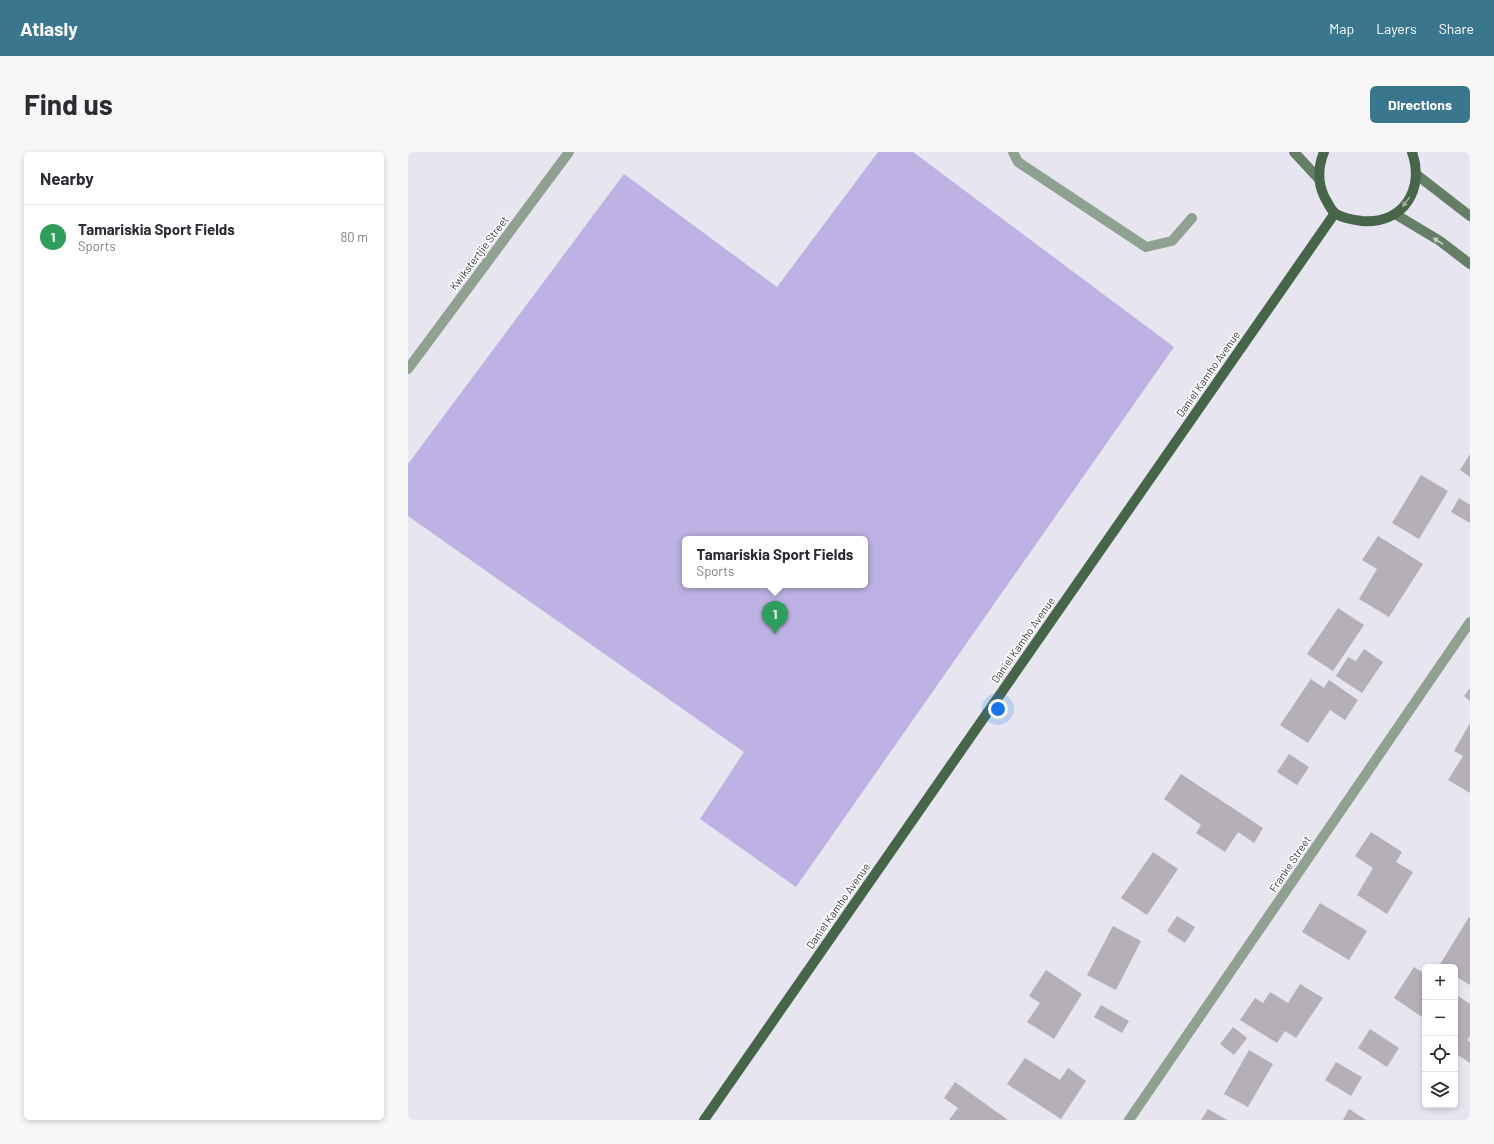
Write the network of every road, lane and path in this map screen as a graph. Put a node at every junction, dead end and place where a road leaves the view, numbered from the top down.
1 (569, 152) edge
2 (1013, 152) edge
3 (1294, 152) edge
4 (1324, 152) edge
5 (1412, 152) edge
6 (1417, 175) junction
7 (1319, 179) junction
8 (1335, 213) junction
9 (1395, 214) junction
10 (1470, 216) edge
11 (1192, 218) dead end
12 (1470, 264) edge
13 (408, 369) edge
14 (1470, 622) edge
15 (704, 1120) edge
16 (1129, 1120) edge

1 - 13 street, Kwikstertjie Street
2 - 11 street
3 - 7 street
4 - 7 main road
5 - 6 main road
6 -> 9 main road
6 - 10 street
7 - 8 main road
8 - 9 main road
8 - 15 main road, Daniel Kamho Avenue
12 -> 9 street
14 - 16 street, Franke Street

